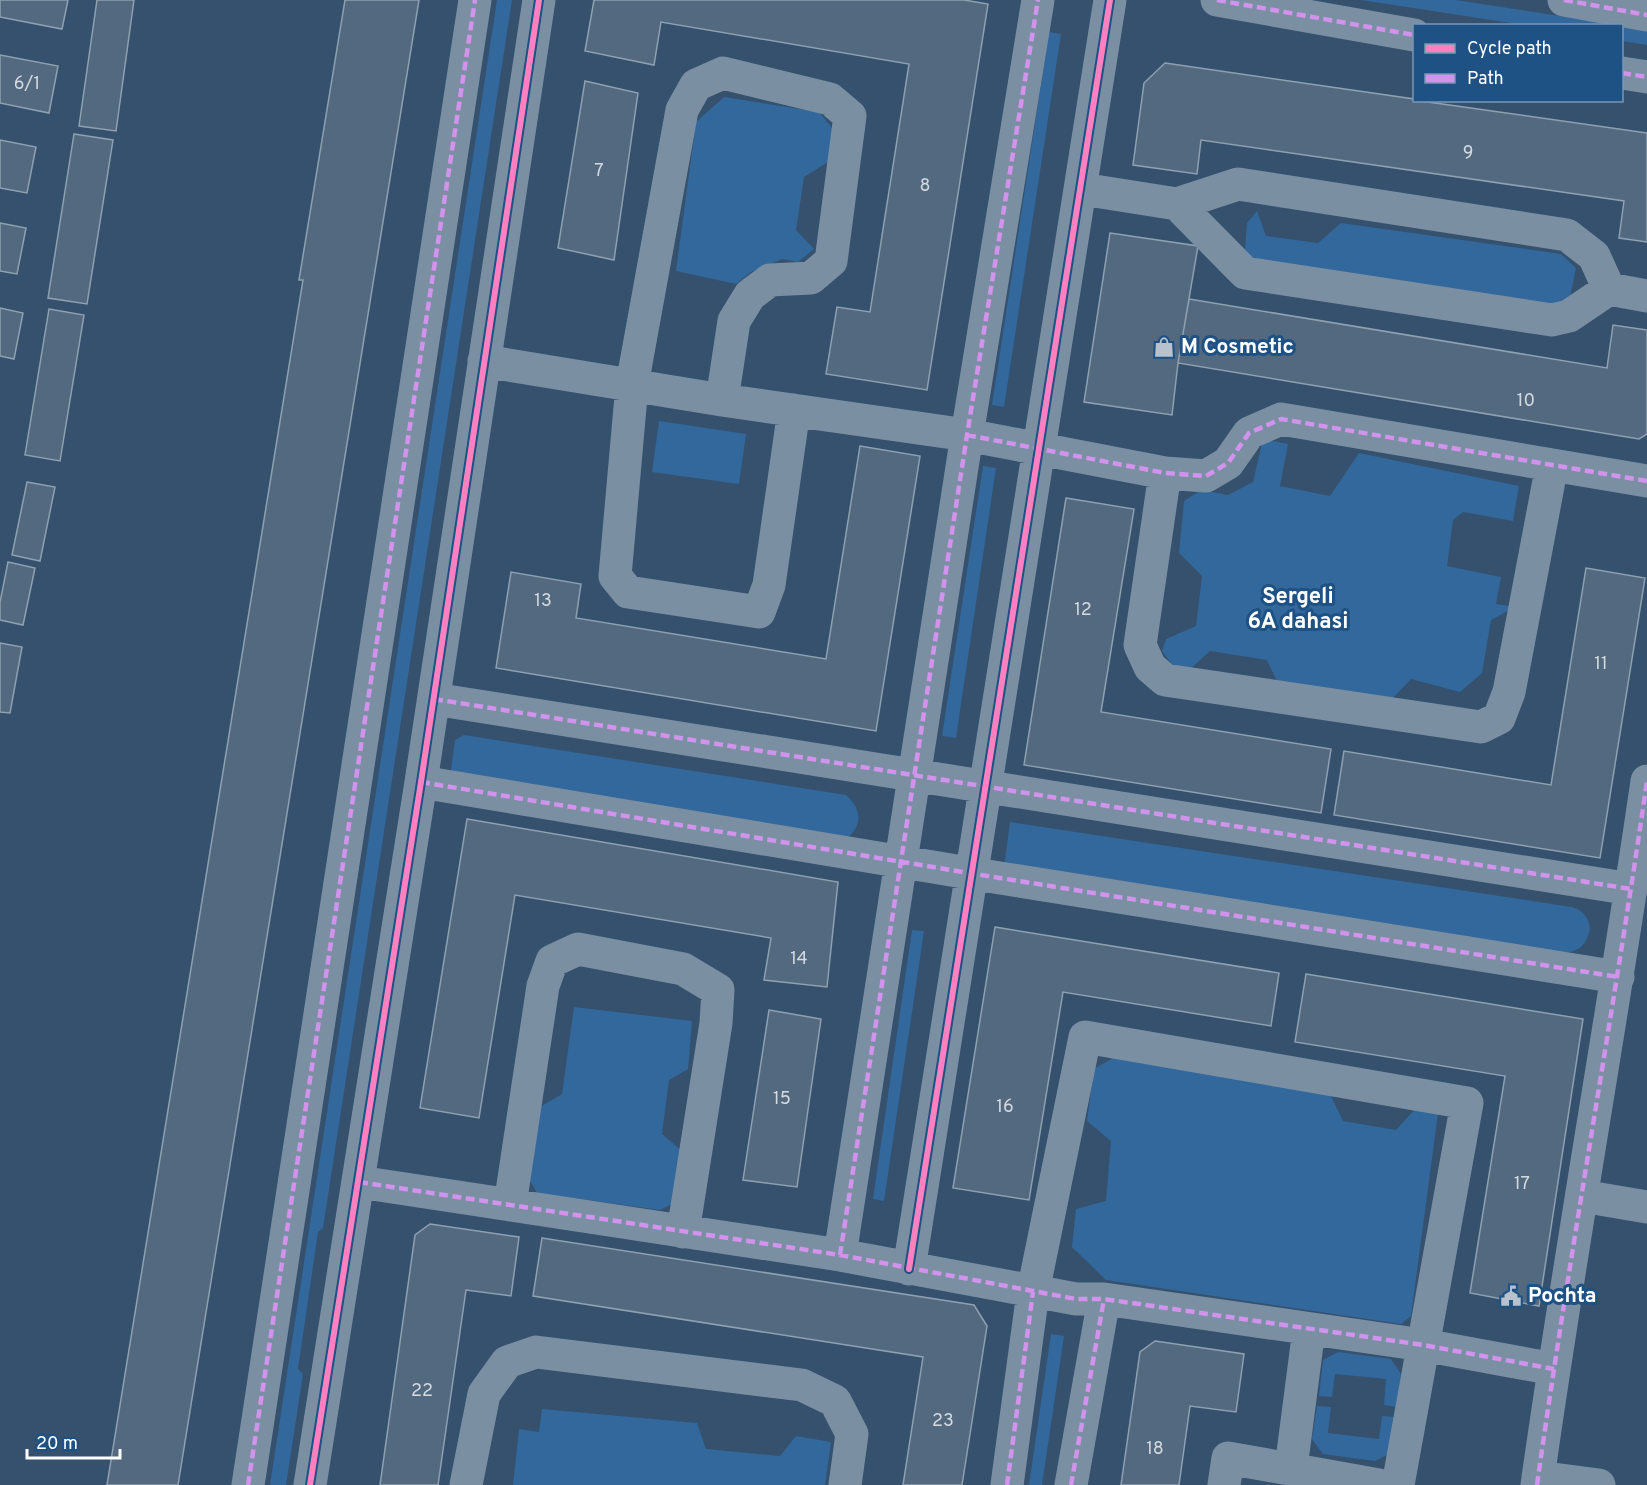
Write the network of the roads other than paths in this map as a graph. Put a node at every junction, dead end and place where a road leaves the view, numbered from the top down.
1 (474, 0) edge
2 (539, 0) edge
3 (1038, 0) edge
4 (1110, 0) edge
5 (1217, 0) edge
6 (1564, 0) edge
7 (1647, 15) edge
8 (1413, 35) edge
9 (1623, 73) edge
10 (1647, 77) edge
11 (1082, 189) junction
12 (1177, 204) junction
13 (1609, 289) junction
14 (1647, 296) edge
15 (484, 361) junction
16 (632, 385) junction
17 (722, 400) junction
18 (794, 410) junction
19 (967, 435) junction
20 (1042, 449) junction
21 (1552, 465) junction
22 (1166, 472) junction
23 (1647, 481) edge
24 (434, 699) junction
25 (914, 776) junction
26 (1647, 781) edge
27 (421, 782) junction
28 (988, 788) junction
29 (901, 862) junction
30 (975, 874) junction
31 (1631, 889) junction
32 (1618, 977) junction
33 (359, 1182) junction
34 (1582, 1196) junction
35 (510, 1205) junction
36 (1647, 1207) edge
37 (683, 1232) junction
38 (840, 1255) junction
39 (909, 1269) junction
40 (1033, 1292) junction
41 (1104, 1299) junction
42 (1309, 1329) junction
43 (1423, 1345) junction
44 (1554, 1368) junction
45 (1291, 1468) junction
46 (1538, 1481) edge
47 (248, 1485) edge
48 (310, 1485) edge
49 (466, 1485) edge
50 (845, 1485) edge
51 (1007, 1485) edge
52 (1071, 1485) edge
53 (1224, 1485) edge
54 (1379, 1485) edge
55 (1398, 1485) edge
56 (1599, 1485) edge

1 - 47 street
2 - 15 street
3 - 19 street
4 - 11 street
5 - 8 street
6 - 7 street
9 - 10 street
11 - 12 street
11 - 20 street
12 - 13 street
12 - 13 street
13 - 14 street
15 - 16 street
15 - 24 street
16 - 17 street
16 - 17 street
16 - 18 street
17 - 18 street
18 - 19 street
19 - 20 street
19 - 25 street
20 - 22 street
20 - 28 street
21 - 22 street
21 - 22 street
21 - 23 street
24 - 25 street
24 - 27 street
25 - 28 street
25 - 29 street
26 - 31 street
27 - 29 street
27 - 33 street
28 - 30 street
28 - 31 street
29 - 30 street
29 - 38 street
30 - 32 street
30 - 39 street
31 - 32 street
32 - 34 street
33 - 35 street
33 - 48 street
34 - 36 street
34 - 44 street
35 - 37 street
35 - 37 street
37 - 38 street
38 - 39 street
39 - 40 street
40 - 41 street
40 - 43 street
40 - 51 street
41 - 42 street
41 - 52 street
42 - 43 street
42 - 45 street
43 - 44 street
43 - 55 street
44 - 46 street
45 - 53 street
45 - 54 street
46 - 56 street
49 - 50 street

